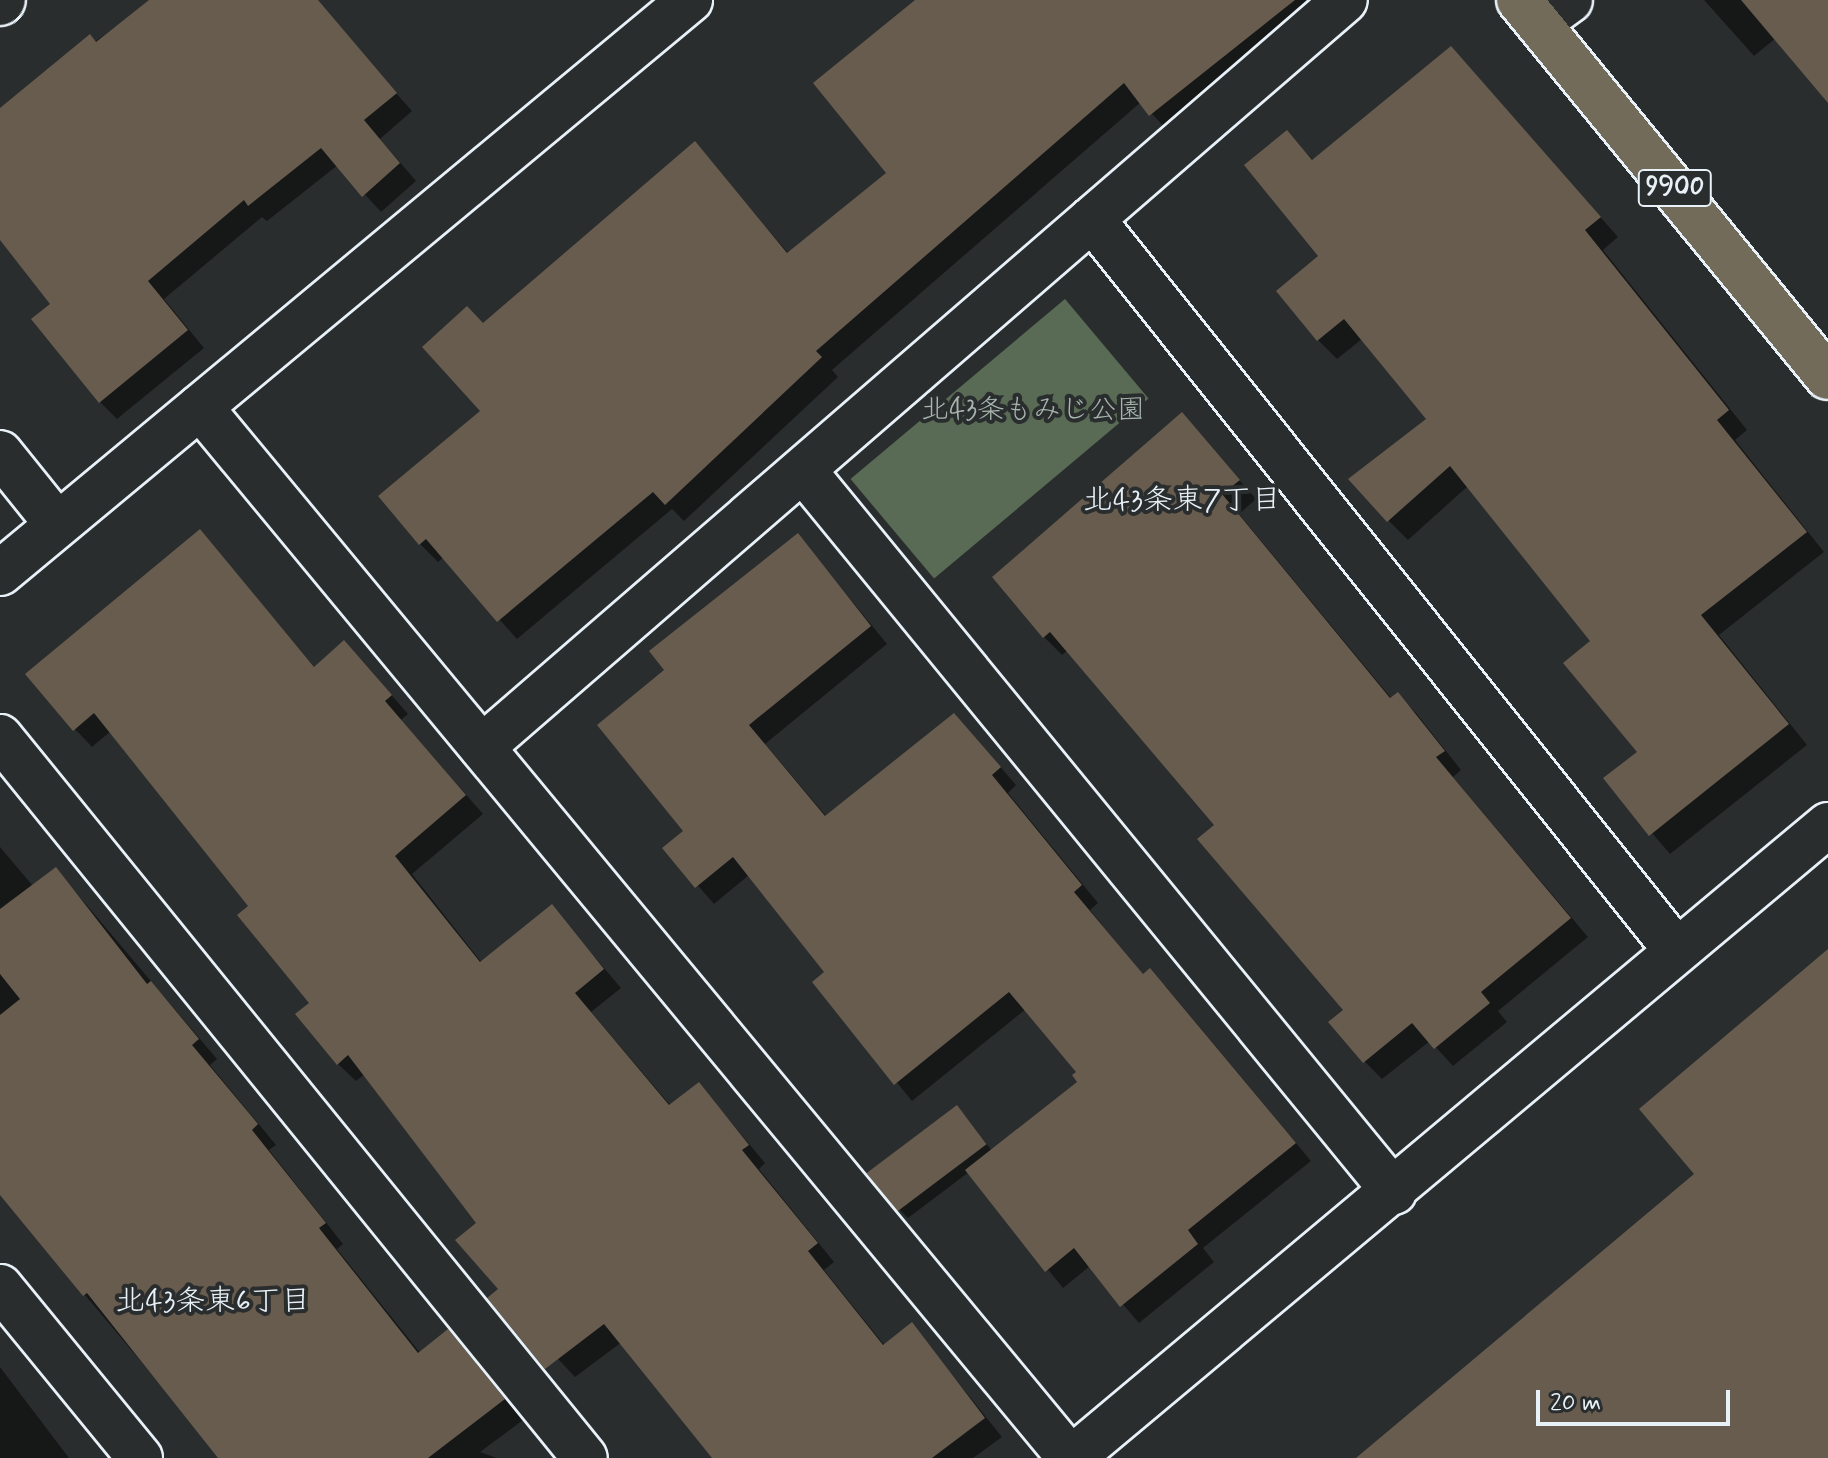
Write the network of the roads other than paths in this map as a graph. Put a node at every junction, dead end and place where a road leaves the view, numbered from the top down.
1 (690, 0) edge
2 (1345, 0) edge
3 (1543, 7) edge
4 (1092, 219) junction
5 (1828, 377) edge
6 (200, 407) junction
7 (0, 453) edge
8 (803, 470) junction
9 (57, 524) junction
10 (0, 573) edge
11 (0, 737) edge
12 (482, 747) junction
13 (1828, 825) edge
14 (1676, 950) junction
15 (1394, 1192) junction
16 (0, 1287) edge
17 (140, 1458) edge
18 (585, 1458) edge
19 (1071, 1458) edge

1 - 6 street
2 - 4 street
3 - 5 main road, 9900
4 - 8 street
4 - 14 street
6 - 9 street
6 - 12 street
7 - 9 street
8 - 12 street
8 - 15 street
9 - 10 street
11 - 18 street
12 - 19 street
13 - 14 street
14 - 15 street
15 - 19 street
16 - 17 street

